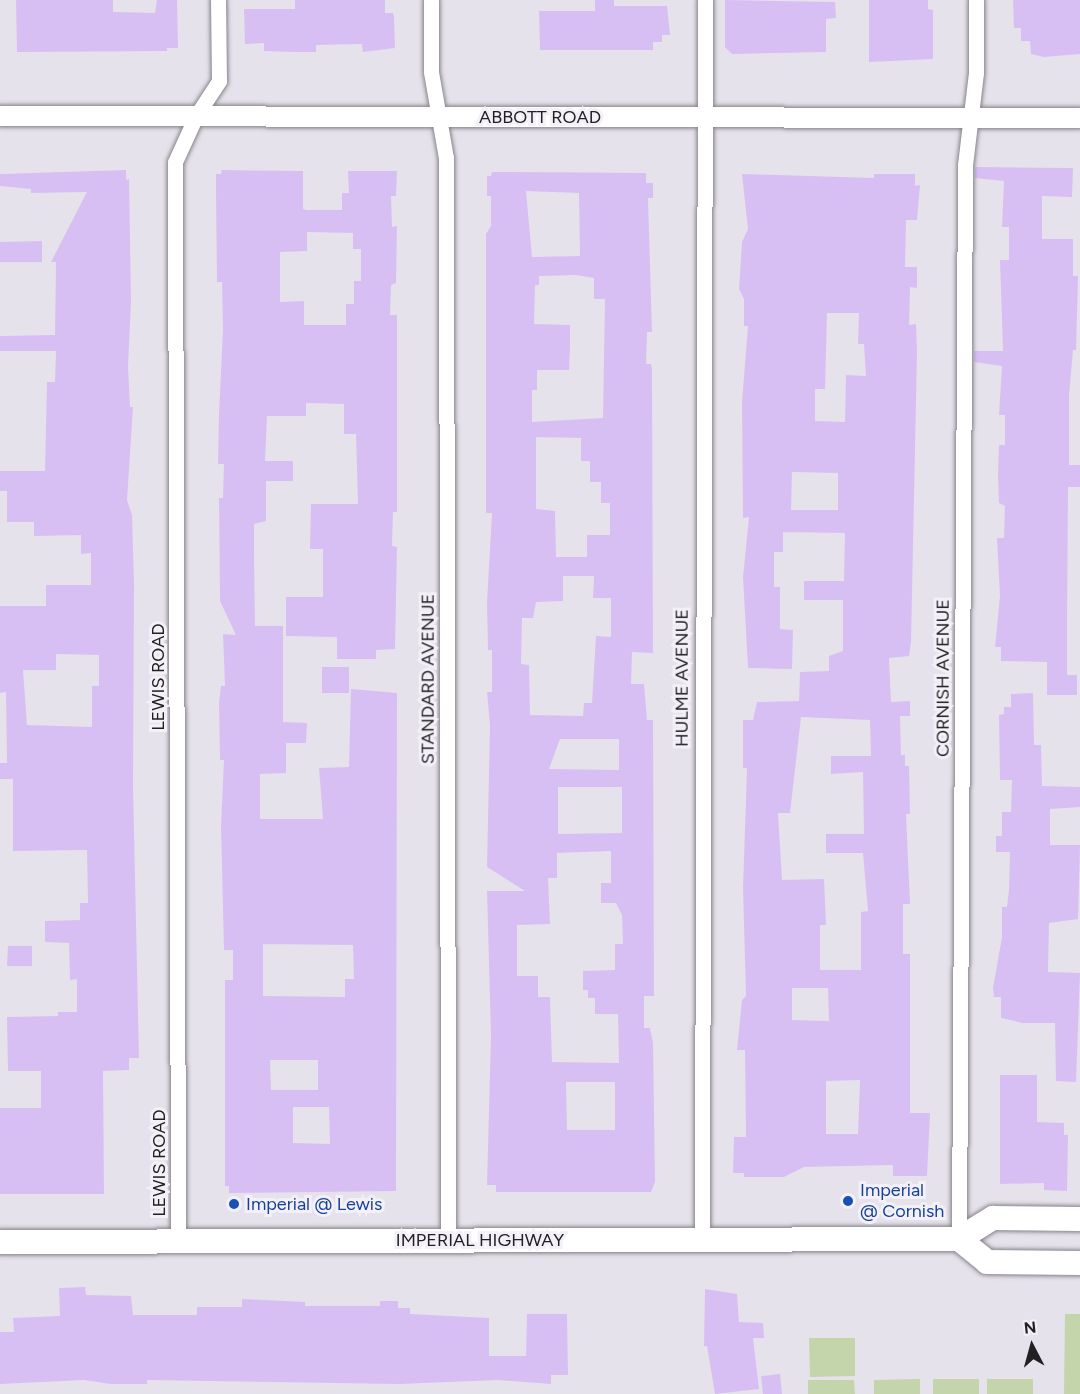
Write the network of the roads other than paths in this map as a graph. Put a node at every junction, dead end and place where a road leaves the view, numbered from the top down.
1 (218, 0) edge
2 (430, 0) edge
3 (705, 0) edge
4 (976, 0) edge
5 (0, 116) edge
6 (196, 116) junction
7 (441, 117) junction
8 (704, 118) junction
9 (971, 118) junction
10 (1080, 118) edge
11 (1080, 1219) edge
12 (702, 1239) junction
13 (959, 1239) junction
14 (448, 1240) junction
15 (0, 1242) edge
16 (178, 1242) junction
17 (1080, 1263) edge

1 - 6 street, LEWIS ROAD
2 - 7 street, STANDARD AVENUE
3 - 8 street, HULME AVENUE
4 - 9 street, CORNISH AVENUE
5 - 6 street, ABBOTT ROAD
6 - 7 street, ABBOTT ROAD
6 - 16 street, LEWIS ROAD
7 - 8 street, ABBOTT ROAD
7 - 14 street, STANDARD AVENUE
8 - 9 street, ABBOTT ROAD
8 - 12 street, HULME AVENUE
9 - 10 street, ABBOTT ROAD
9 - 13 street, CORNISH AVENUE
11 - 13 main road
12 - 13 main road, IMPERIAL HIGHWAY
12 - 14 main road, IMPERIAL HIGHWAY
13 - 17 main road
14 - 16 main road, IMPERIAL HIGHWAY
15 - 16 main road, IMPERIAL HIGHWAY

